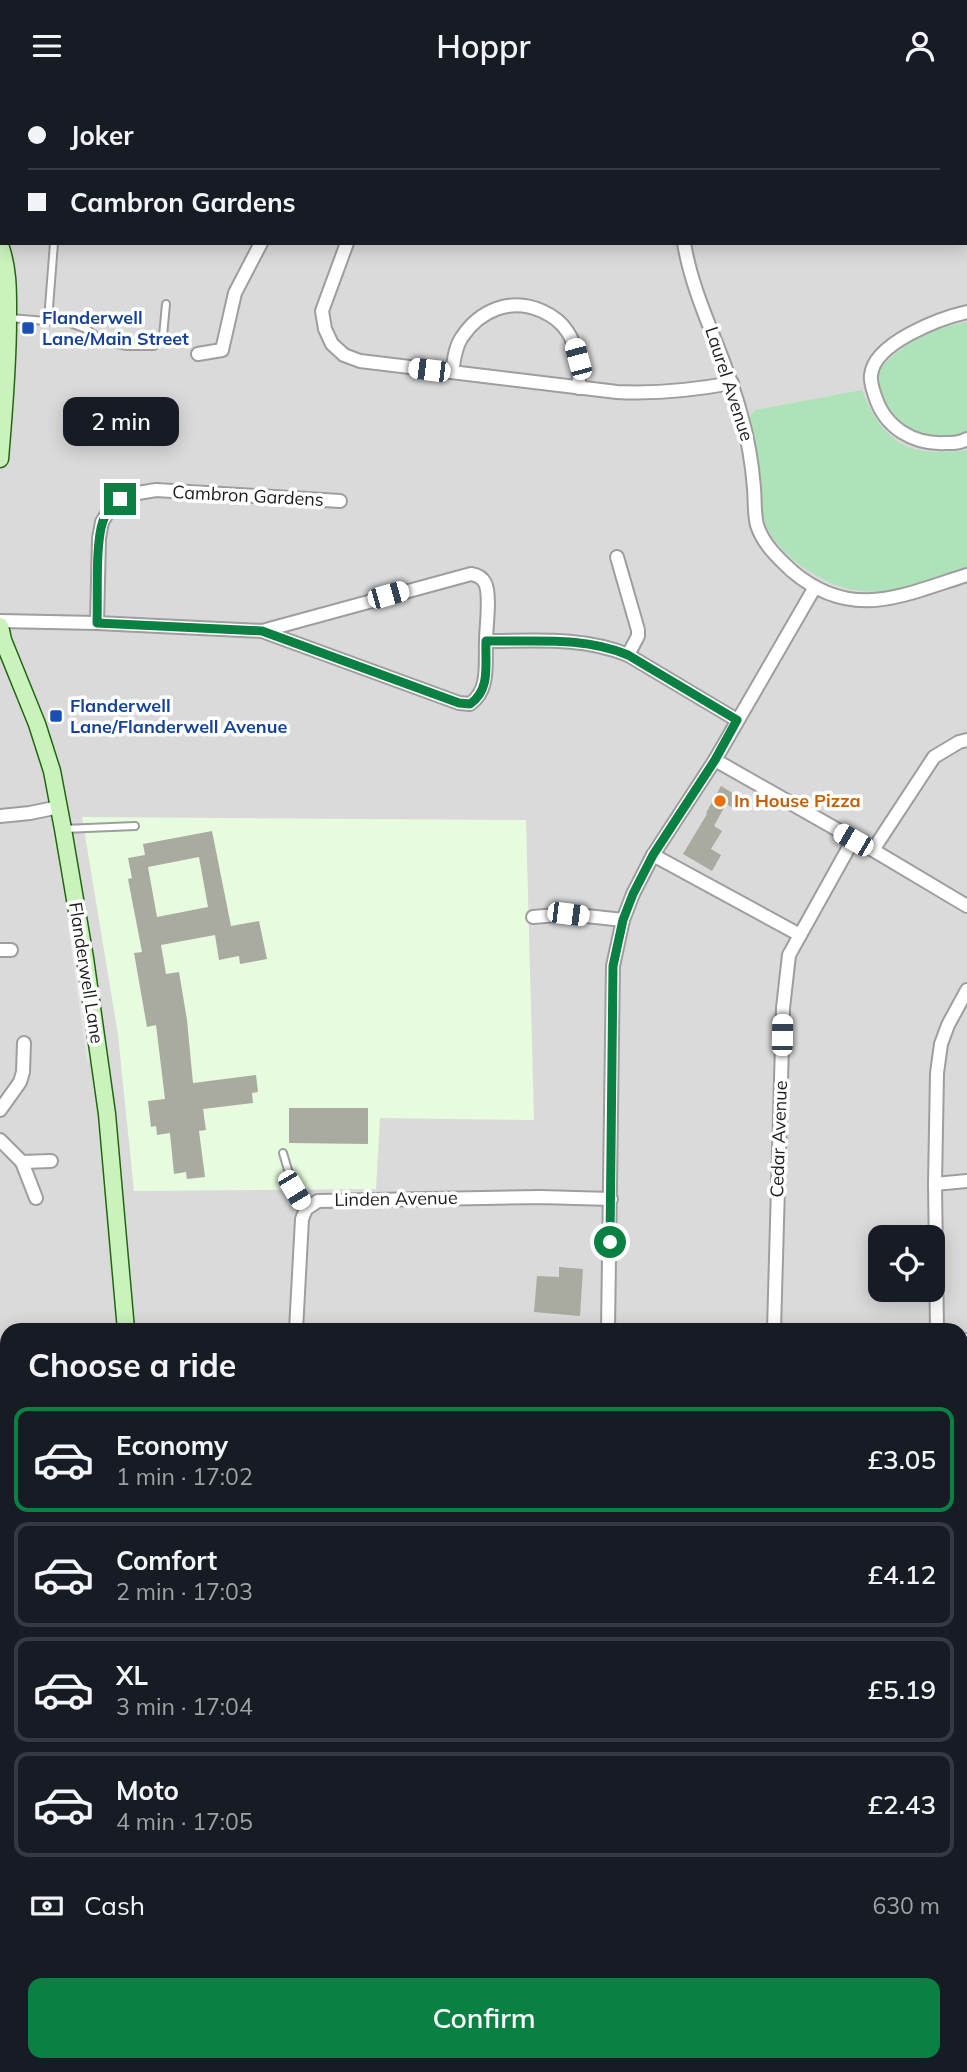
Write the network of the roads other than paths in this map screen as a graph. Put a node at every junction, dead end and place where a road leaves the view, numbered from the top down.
1 (1, 245) edge
2 (54, 245) edge
3 (260, 245) edge
4 (345, 245) edge
5 (684, 245) edge
6 (166, 304) dead end
7 (967, 312) edge
8 (8, 318) junction
9 (48, 320) junction
10 (198, 354) dead end
11 (453, 373) junction
12 (732, 383) junction
13 (579, 388) junction
14 (967, 439) edge
15 (0, 459) edge
16 (340, 501) dead end
17 (617, 557) dead end
18 (967, 575) edge
19 (815, 587) junction
20 (97, 623) junction
21 (0, 624) edge
22 (262, 631) junction
23 (486, 641) junction
24 (628, 655) junction
25 (737, 720) junction
26 (967, 740) edge
27 (715, 760) junction
28 (59, 807) junction
29 (0, 816) edge
30 (135, 826) dead end
31 (63, 829) junction
32 (853, 840) junction
33 (873, 850) junction
34 (653, 855) junction
35 (967, 906) edge
36 (533, 917) dead end
37 (623, 920) junction
38 (800, 935) junction
39 (967, 990) edge
40 (24, 1043) dead end
41 (0, 1110) edge
42 (0, 1140) edge
43 (283, 1153) dead end
44 (51, 1161) dead end
45 (22, 1162) junction
46 (967, 1181) edge
47 (935, 1185) junction
48 (36, 1198) dead end
49 (611, 1199) junction
50 (306, 1209) junction
51 (125, 1323) edge
52 (296, 1323) edge
53 (608, 1323) edge
54 (774, 1323) edge
55 (937, 1323) edge

1 - 8 street
2 - 9 lane
3 - 10 street
4 - 11 street
5 - 12 street, Laurel Avenue
6 - 9 lane
7 - 14 street
8 - 9 lane
8 - 15 street
11 - 13 street
11 - 13 street
12 - 13 street
12 - 19 street, Laurel Avenue
16 - 20 street, Cambron Gardens
17 - 24 street
18 - 19 street, Laurel Avenue
19 - 25 street
20 - 21 street
20 - 22 street
21 - 28 street, Flanderwell Lane
22 - 23 street
22 - 23 street
23 - 24 street
24 - 25 street
25 - 27 street
26 - 33 street
27 - 32 street
27 - 34 street
28 - 29 street
28 - 31 street, Flanderwell Lane
30 - 31 lane
31 - 51 street, Flanderwell Lane
32 - 33 street
32 - 38 street, Cedar Avenue
33 - 35 street
34 - 37 street
34 - 38 street
36 - 37 street
37 - 49 street
38 - 54 street, Cedar Avenue
39 - 47 street
40 - 41 street
42 - 45 street
43 - 50 lane
44 - 45 street
45 - 48 street
46 - 47 street
47 - 55 street
49 - 50 street, Linden Avenue
49 - 53 street
50 - 52 street

